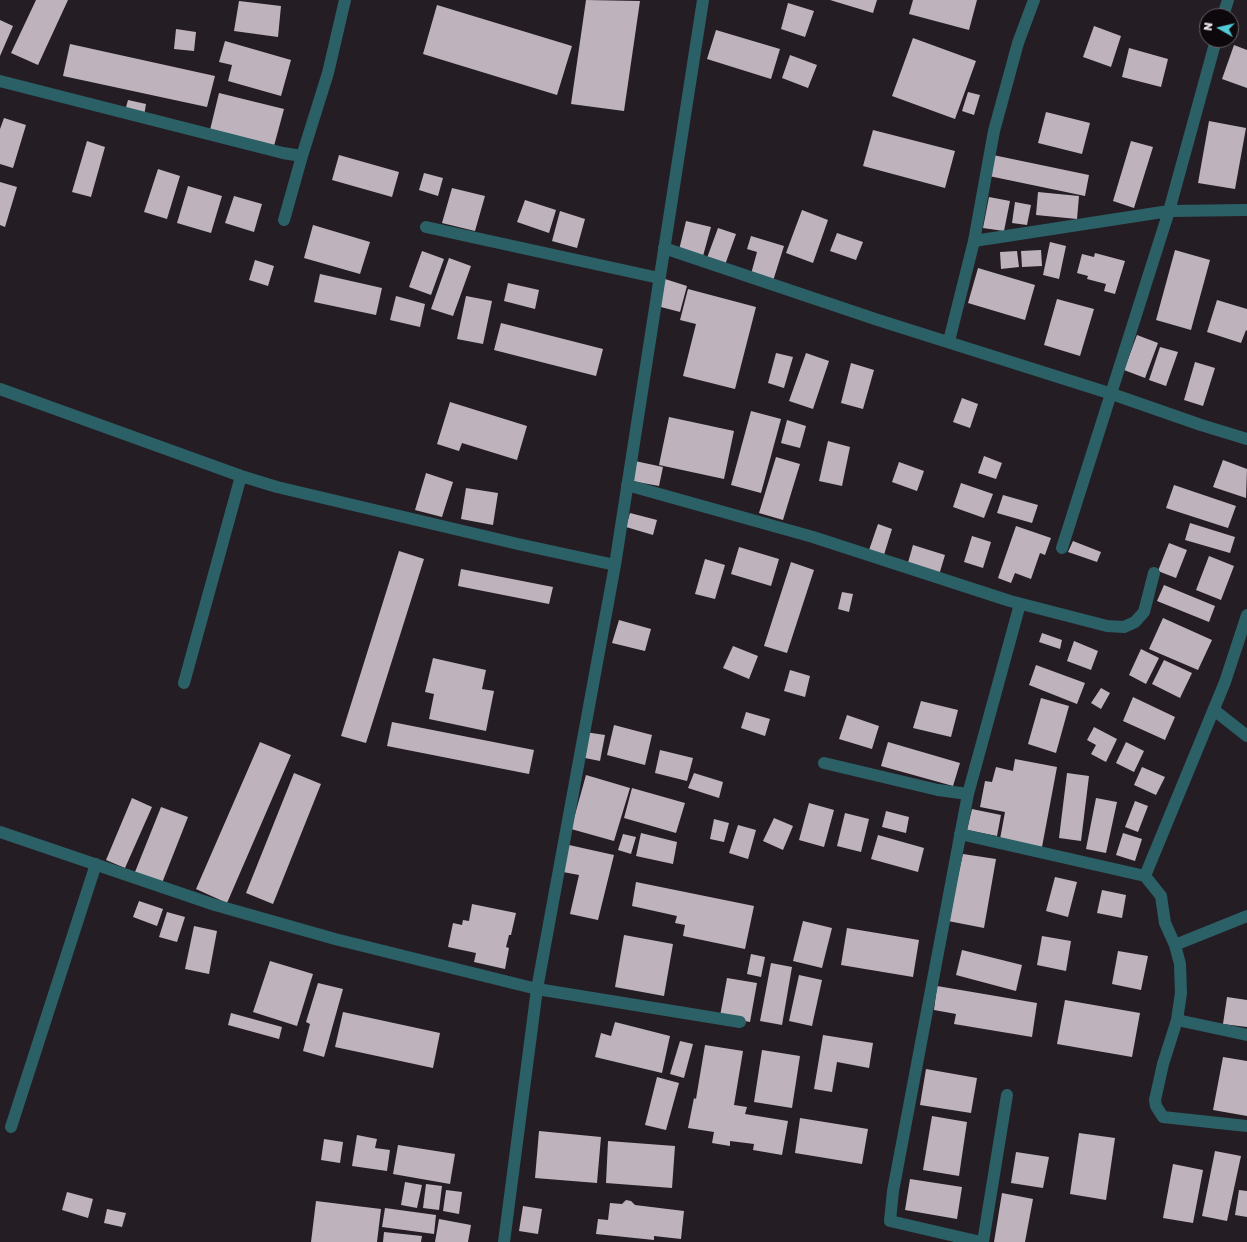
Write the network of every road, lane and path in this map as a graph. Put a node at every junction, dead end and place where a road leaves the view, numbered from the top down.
1 (345, 0) edge
2 (703, 0) edge
3 (1034, 0) edge
4 (1214, 48) edge
5 (0, 81) edge
6 (302, 156) junction
7 (1247, 210) edge
8 (1169, 212) junction
9 (284, 220) dead end
10 (426, 227) dead end
11 (974, 241) junction
12 (664, 248) junction
13 (659, 278) junction
14 (949, 341) junction
15 (0, 390) edge
16 (1112, 394) junction
17 (1247, 439) edge
18 (241, 476) junction
19 (627, 484) junction
20 (1062, 548) dead end
21 (615, 565) junction
22 (1154, 573) dead end
23 (1020, 604) junction
24 (1247, 615) edge
25 (184, 683) dead end
26 (1214, 710) junction
27 (1247, 736) edge
28 (824, 763) dead end
29 (968, 794) junction
30 (0, 832) edge
31 (960, 834) junction
32 (96, 864) junction
33 (1145, 876) junction
34 (1247, 916) edge
35 (1175, 945) junction
36 (537, 989) junction
37 (1177, 1020) junction
38 (740, 1022) dead end
39 (1247, 1035) edge
40 (1007, 1095) dead end
41 (1247, 1126) edge
42 (11, 1127) dead end
43 (504, 1242) edge
44 (982, 1242) edge

1 - 6 street
2 - 12 street
3 - 11 street
4 - 8 street
5 - 6 street
6 - 9 street
7 - 8 street
8 - 11 street
8 - 16 street
10 - 13 street
11 - 14 street
12 - 13 street
12 - 14 street
13 - 19 street
14 - 16 street
15 - 18 street
16 - 17 street
16 - 20 street
18 - 21 street
18 - 25 street
19 - 21 street
19 - 23 street
21 - 36 street
22 - 23 street
23 - 29 street
24 - 26 street
26 - 27 street
26 - 33 street
28 - 29 street
29 - 31 street
30 - 32 street
31 - 33 street
31 - 44 street
32 - 36 street
32 - 42 street
33 - 35 street
34 - 35 street
35 - 37 street
36 - 38 street
36 - 43 street
37 - 39 street
37 - 41 street
40 - 44 street

